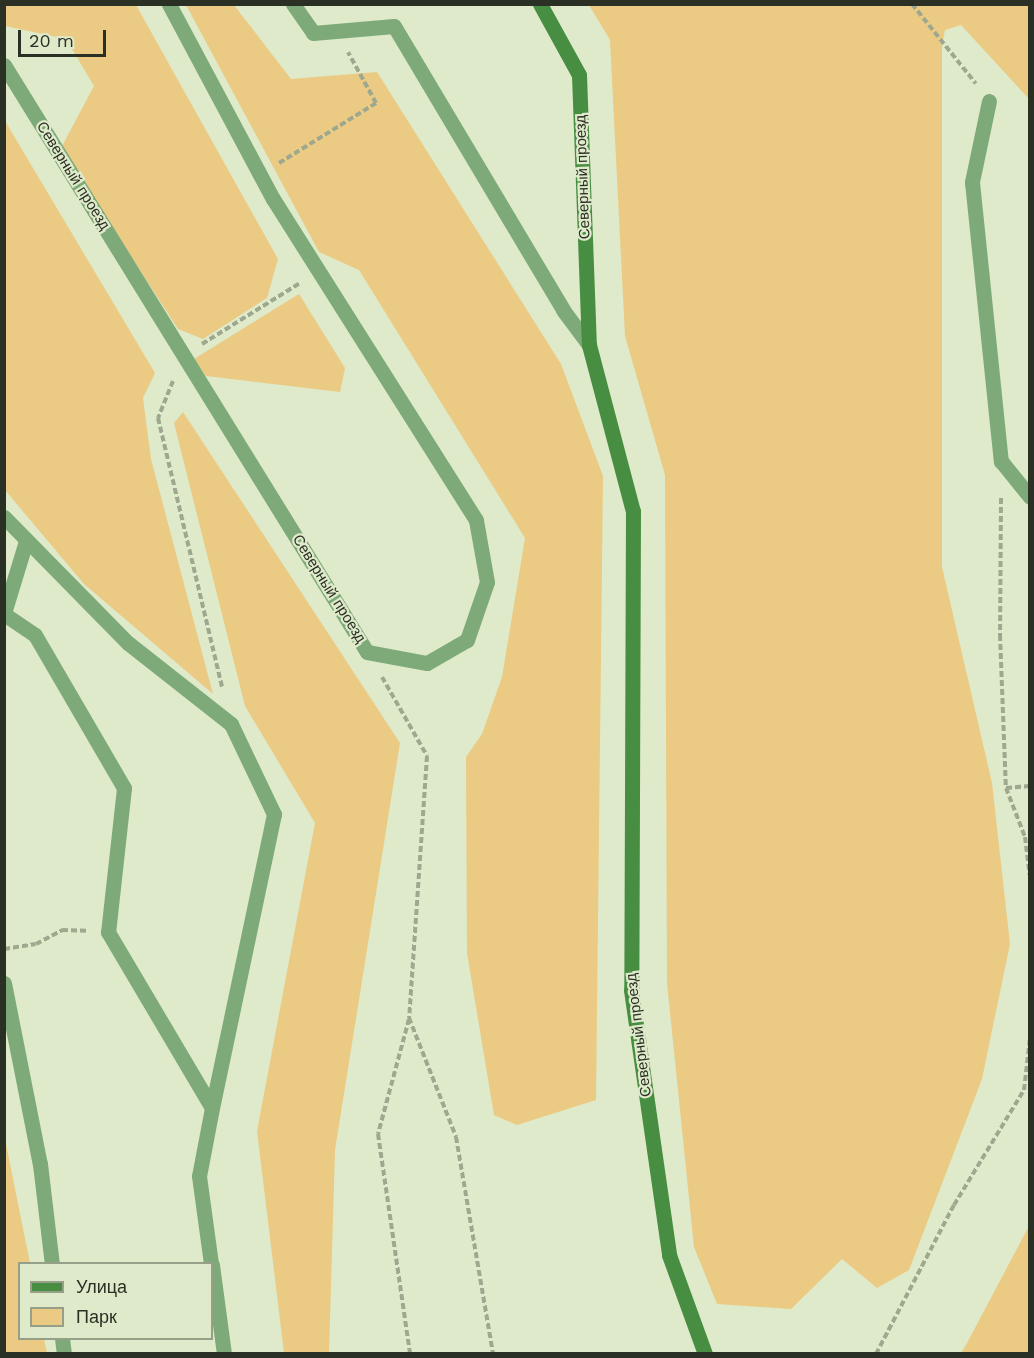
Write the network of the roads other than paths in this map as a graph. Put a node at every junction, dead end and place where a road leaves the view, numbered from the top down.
1 (169, 4) edge
2 (293, 4) edge
3 (540, 4) edge
4 (4, 65) edge
5 (989, 100) road end
6 (589, 345) junction
7 (1029, 497) edge
8 (4, 517) edge
9 (26, 541) junction
10 (4, 614) edge
11 (4, 983) edge
12 (212, 1108) junction
13 (52, 1262) edge
14 (211, 1262) edge
15 (213, 1278) edge
16 (224, 1353) edge
17 (705, 1353) edge

1 - 4 street, Северный проезд
2 - 6 street
3 - 6 street, Северный проезд
5 - 7 street
6 - 17 street, Северный проезд
8 - 9 street
9 - 10 street
9 - 12 street
10 - 12 street
11 - 13 street
12 - 14 street
15 - 16 street

